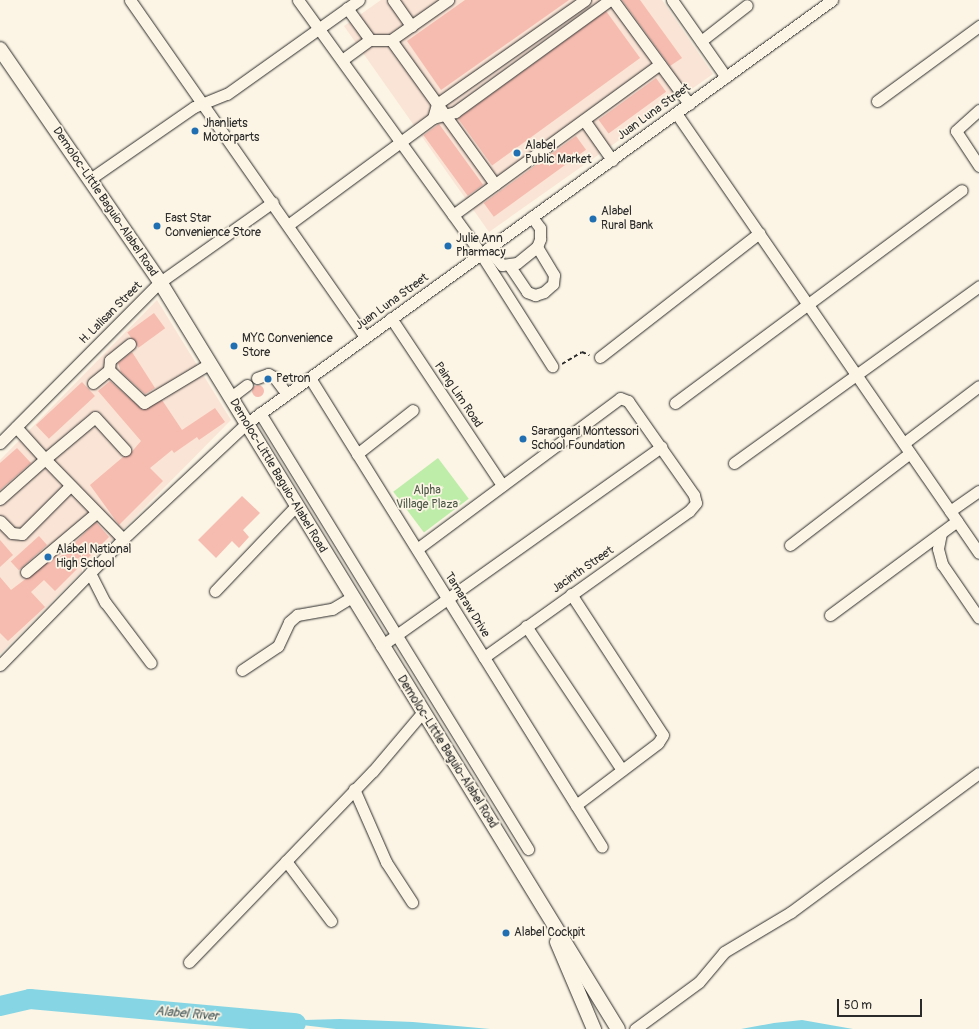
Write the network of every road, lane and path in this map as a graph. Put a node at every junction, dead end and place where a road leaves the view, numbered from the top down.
1 (130, 0) edge
2 (298, 0) edge
3 (359, 0) edge
4 (393, 0) edge
5 (448, 0) edge
6 (585, 0) edge
7 (610, 0) edge
8 (613, 0) edge
9 (672, 0) edge
10 (832, 0) edge
11 (747, 5) dead end
12 (347, 8) junction
13 (411, 26) junction
14 (979, 26) edge
15 (319, 29) junction
16 (370, 40) junction
17 (391, 40) junction
18 (701, 40) junction
19 (518, 47) junction
20 (0, 49) edge
21 (342, 60) junction
22 (527, 60) junction
23 (660, 64) junction
24 (726, 76) junction
25 (877, 101) dead end
26 (204, 103) junction
27 (438, 104) junction
28 (689, 104) junction
29 (979, 110) edge
30 (676, 113) junction
31 (447, 117) junction
32 (433, 118) junction
33 (584, 120) junction
34 (400, 141) junction
35 (612, 160) junction
36 (979, 166) edge
37 (90, 179) junction
38 (495, 184) junction
39 (962, 190) dead end
40 (273, 202) junction
41 (454, 215) junction
42 (532, 217) junction
43 (288, 225) junction
44 (759, 233) junction
45 (537, 247) junction
46 (485, 251) junction
47 (491, 261) junction
48 (509, 265) junction
49 (160, 282) junction
50 (979, 286) edge
51 (807, 303) junction
52 (391, 318) junction
53 (365, 337) junction
54 (130, 344) dead end
55 (600, 357) joint
56 (209, 364) junction
57 (552, 366) joint
58 (109, 370) junction
59 (856, 373) junction
60 (257, 378) dead end
61 (310, 378) junction
62 (93, 383) dead end
63 (247, 386) dead end
64 (979, 386) edge
65 (287, 394) junction
66 (231, 397) junction
67 (675, 403) dead end
68 (412, 410) dead end
69 (260, 413) junction
70 (247, 423) junction
71 (16, 427) junction
72 (904, 443) junction
73 (0, 444) edge
74 (661, 448) junction
75 (125, 450) dead end
76 (910, 453) junction
77 (358, 454) junction
78 (45, 459) junction
79 (734, 463) dead end
80 (502, 485) junction
81 (70, 487) junction
82 (979, 491) edge
83 (0, 499) edge
84 (296, 505) junction
85 (950, 511) junction
86 (96, 513) junction
87 (0, 521) edge
88 (957, 521) junction
89 (941, 533) junction
90 (123, 539) junction
91 (790, 545) dead end
92 (417, 549) junction
93 (979, 553) edge
94 (26, 572) dead end
95 (90, 573) junction
96 (215, 591) dead end
97 (571, 594) junction
98 (352, 597) junction
99 (448, 599) junction
100 (830, 615) dead end
101 (979, 618) edge
102 (526, 626) junction
103 (398, 634) junction
104 (381, 646) junction
105 (484, 657) junction
106 (150, 663) dead end
107 (0, 664) edge
108 (242, 670) dead end
109 (422, 713) junction
110 (622, 770) junction
111 (979, 773) edge
112 (354, 789) junction
113 (576, 805) junction
114 (602, 847) dead end
115 (528, 849) dead end
116 (286, 862) junction
117 (412, 902) dead end
118 (544, 910) junction
119 (331, 921) dead end
120 (189, 962) dead end
121 (594, 1029) edge
122 (618, 1029) edge
123 (635, 1029) edge

1 - 26 street
2 - 15 street
3 - 12 street
4 - 13 street
5 - 13 street
6 - 19 street
7 - 22 street
8 - 23 street
9 - 18 street
10 - 24 street, Juan Luna Street
11 - 18 street
12 - 15 street
12 - 16 street
13 - 17 street
14 - 25 street
15 - 21 street
15 - 26 street
16 - 17 street
16 - 21 street
17 - 27 street
18 - 24 street
19 - 22 street
19 - 27 street
20 - 37 main road, Demoloc-Little Baguio-Alabel Road
21 - 34 street
22 - 31 street
23 - 28 street
23 - 33 street
24 - 28 street, Juan Luna Street
26 - 37 street
26 - 40 street
27 - 31 street
27 - 32 street
28 - 30 street, Juan Luna Street
29 - 36 street
30 - 35 street, Juan Luna Street
30 - 44 street
31 - 32 street
31 - 38 street
32 - 34 street
33 - 35 street
33 - 38 street
34 - 41 street
34 - 43 street
35 - 42 street, Juan Luna Street
37 - 49 main road, Demoloc-Little Baguio-Alabel Road
38 - 41 street
39 - 51 street
40 - 43 street
40 - 49 street, H. Lalisan Street
41 - 46 street
42 - 45 street
42 - 46 street, Juan Luna Street
43 - 53 street
44 - 51 street
44 - 55 street
45 - 48 street
45 - 48 street
46 - 47 street
46 - 52 street, Juan Luna Street
47 - 48 street
47 - 57 street
49 - 56 main road, Demoloc-Little Baguio-Alabel Road
49 - 71 street, H. Lalisan Street
50 - 59 street
51 - 59 street
51 - 67 street
52 - 53 street, Juan Luna Street
52 - 80 street, Paing Lim Road
53 - 61 street, Juan Luna Street
54 - 58 street
55 - 57 path
56 - 58 street
56 - 66 main road, Demoloc-Little Baguio-Alabel Road
58 - 62 street
59 - 72 street
59 - 79 street
60 - 65 street
61 - 65 street, Juan Luna Street
61 - 77 street, Tamaraw Drive
63 - 66 street
64 - 72 street
65 - 69 street, Juan Luna Street
66 - 70 main road, Demoloc-Little Baguio-Alabel Road
68 - 77 street
69 - 70 street, Juan Luna Street
69 - 103 street
70 - 84 main road, Demoloc-Little Baguio-Alabel Road
70 - 90 street, Juan Luna Street
71 - 73 street, H. Lalisan Street
71 - 78 street
72 - 76 street
74 - 80 street
74 - 97 street, Jacinth Street
74 - 99 street
75 - 78 street
76 - 85 street
76 - 91 street
77 - 92 street, Tamaraw Drive
78 - 81 street
78 - 83 street
80 - 92 street
81 - 86 street
81 - 87 street
82 - 85 street
84 - 96 street
84 - 98 main road, Demoloc-Little Baguio-Alabel Road
85 - 88 street
86 - 90 street
86 - 94 street
88 - 89 street
88 - 93 street
89 - 100 street
89 - 101 street
90 - 95 street, Juan Luna Street
92 - 99 street, Tamaraw Drive
95 - 106 street
95 - 107 street, Juan Luna Street
97 - 102 street, Jacinth Street
97 - 110 street
98 - 104 main road, Demoloc-Little Baguio-Alabel Road
98 - 108 street
99 - 103 street
99 - 105 street, Tamaraw Drive
102 - 105 street, Jacinth Street
102 - 110 street
103 - 104 street
103 - 115 street
104 - 109 main road, Demoloc-Little Baguio-Alabel Road
105 - 113 street, Tamaraw Drive
109 - 112 street
109 - 118 main road, Demoloc-Little Baguio-Alabel Road
110 - 113 street
111 - 123 street
112 - 116 street
112 - 117 street
113 - 114 street, Tamaraw Drive
116 - 119 street
116 - 120 street
118 - 121 main road, Demoloc-Little Baguio-Alabel Road
118 - 122 main road, Demoloc-Little Baguio-Alabel Road

